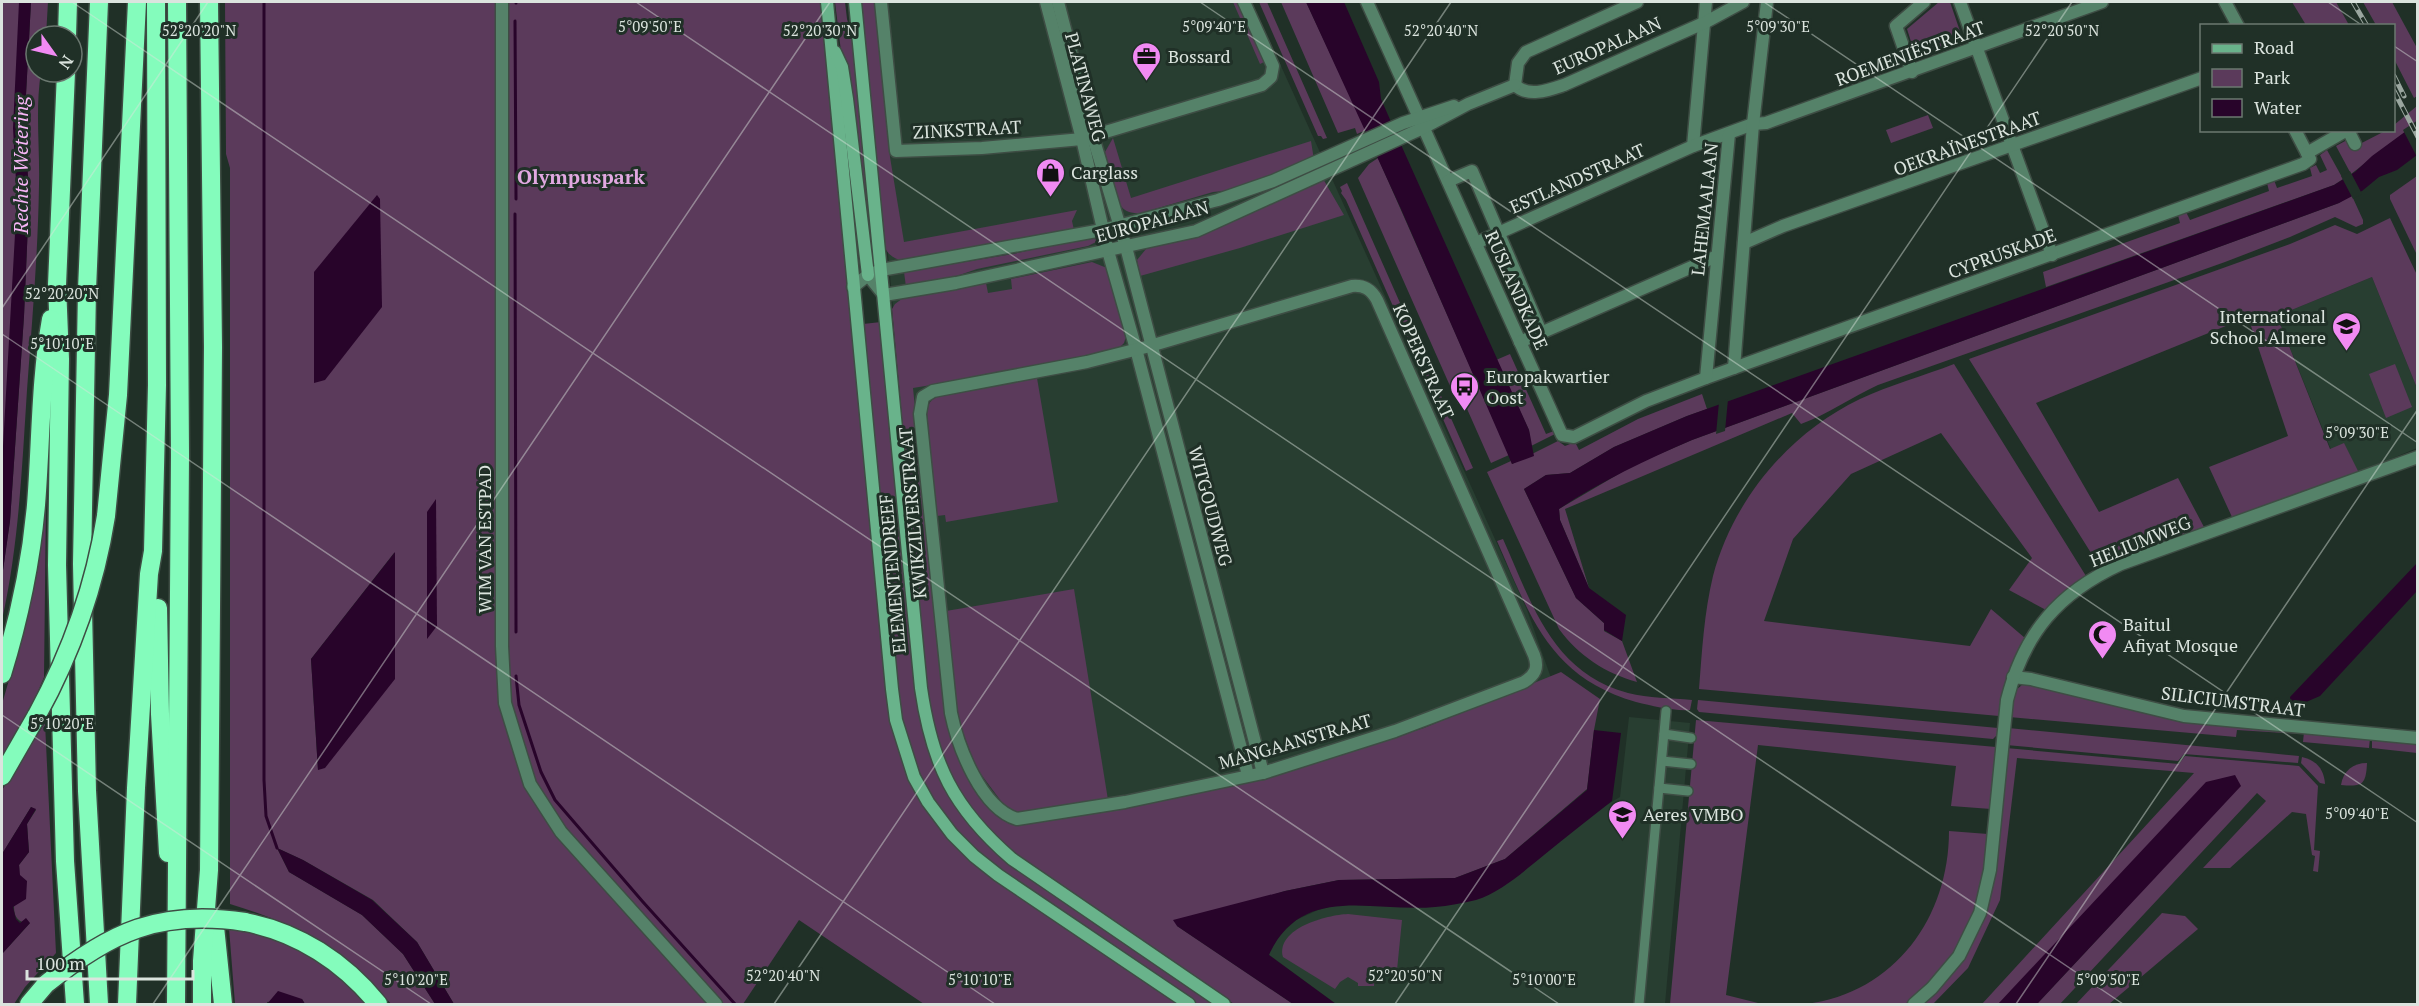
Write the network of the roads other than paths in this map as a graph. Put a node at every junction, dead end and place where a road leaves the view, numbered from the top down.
1 (68, 2) edge
2 (99, 2) edge
3 (137, 2) edge
4 (156, 2) edge
5 (177, 2) edge
6 (209, 2) edge
7 (502, 2) edge
8 (827, 2) edge
9 (855, 2) edge
10 (881, 2) edge
11 (1046, 2) edge
12 (1058, 2) edge
13 (1244, 2) edge
14 (1367, 2) edge
15 (1636, 2) edge
16 (1706, 2) edge
17 (1743, 2) edge
18 (1767, 2) edge
19 (1924, 2) edge
20 (1960, 2) edge
21 (2102, 2) edge
22 (2225, 2) edge
23 (1706, 22) junction
24 (67, 24) edge
25 (2237, 24) edge
26 (831, 43) junction
27 (1977, 48) junction
28 (1912, 72) junction
29 (2200, 79) edge
30 (65, 84) edge
31 (1515, 85) junction
32 (1421, 123) junction
33 (1753, 124) junction
34 (2296, 132) edge
35 (2344, 132) edge
36 (2348, 132) edge
37 (1729, 134) junction
38 (1087, 138) junction
39 (2355, 144) dead end
40 (1694, 146) junction
41 (2013, 146) junction
42 (1364, 147) junction
43 (2308, 156) junction
44 (1448, 181) junction
45 (1118, 226) junction
46 (1102, 230) junction
47 (1497, 232) junction
48 (1476, 243) junction
49 (1744, 243) junction
50 (1126, 247) junction
51 (1108, 251) junction
52 (2052, 255) junction
53 (1717, 256) junction
54 (881, 270) junction
55 (868, 275) junction
56 (57, 285) junction
57 (853, 288) junction
58 (884, 295) junction
59 (1541, 332) junction
60 (1520, 342) junction
61 (1150, 346) junction
62 (1136, 349) junction
63 (1734, 368) junction
64 (1706, 378) junction
65 (2418, 456) edge
66 (153, 551) junction
67 (1535, 672) joint
68 (2, 674) edge
69 (2013, 677) junction
70 (1666, 711) dead end
71 (1664, 734) junction
72 (1691, 738) dead end
73 (2418, 738) edge
74 (1662, 761) junction
75 (1690, 764) dead end
76 (1263, 773) junction
77 (1248, 775) junction
78 (2, 776) edge
79 (1659, 788) junction
80 (1688, 791) dead end
81 (1017, 819) joint
82 (209, 870) junction
83 (176, 948) junction
84 (29, 1005) edge
85 (75, 1005) edge
86 (99, 1005) edge
87 (127, 1005) edge
88 (176, 1005) edge
89 (202, 1005) edge
90 (223, 1005) edge
91 (378, 1005) edge
92 (716, 1005) edge
93 (1189, 1005) edge
94 (1224, 1005) edge
95 (1639, 1005) edge
96 (1914, 1005) edge

1 - 24 highway
2 - 86 highway
3 - 78 highway, bridge
4 - 66 highway
5 - 83 highway
6 - 82 highway
7 - 92 street, WIM VAN ESTPAD
8 - 26 main road, ELEMENTENDREEF
9 - 54 main road, ELEMENTENDREEF
10 - 38 street, ZINKSTRAAT
11 - 38 street, PLATINAWEG
12 - 38 street, PLATINAWEG
13 - 38 street
14 - 32 street, RUSLANDKADE
15 - 31 street, EUROPALAAN
16 - 23 street, LAHEMAALAAN
17 - 23 street, EUROPALAAN
18 - 33 street
19 - 28 street
20 - 27 street
21 - 27 street, ROEMENIËSTRAAT
22 - 25 street
23 - 31 street, EUROPALAAN
23 - 40 street, LAHEMAALAAN
26 - 55 main road
26 - 57 main road, ELEMENTENDREEF
27 - 28 street, ROEMENIËSTRAAT
27 - 41 street
28 - 33 street, ROEMENIËSTRAAT
29 - 41 street, OEKRAÏNESTRAAT
30 - 56 highway
31 - 32 street, EUROPALAAN
32 - 42 street, EUROPALAAN
32 - 44 street, RUSLANDKADE
33 - 37 street, ROEMENIËSTRAAT
33 - 49 street
34 - 43 street
35 - 43 street, CYPRUSKADE
36 - 39 street
37 - 40 street, LAHEMAALAAN
37 - 53 street, LAHEMAALAAN
38 - 45 street, PLATINAWEG
38 - 46 street, PLATINAWEG
40 - 47 street, ESTLANDSTRAAT
41 - 49 street, OEKRAÏNESTRAAT
41 - 52 street
42 - 45 street, EUROPALAAN
42 - 50 street, EUROPALAAN
43 - 52 street, CYPRUSKADE
44 - 47 street, RUSLANDKADE
44 - 48 street, RUSLANDKADE
45 - 46 street, EUROPALAAN
45 - 50 street, PLATINAWEG
46 - 51 street, PLATINAWEG
46 - 54 street, EUROPALAAN
47 - 48 street, ESTLANDSTRAAT
47 - 59 street, RUSLANDKADE
48 - 60 street, RUSLANDKADE
49 - 63 street
50 - 51 street, EUROPALAAN
50 - 61 street, WITGOUDWEG
51 - 58 street, EUROPALAAN
51 - 62 street, WITGOUDWEG
52 - 63 street, CYPRUSKADE
53 - 59 street
53 - 64 street, LAHEMAALAAN
54 - 55 street, EUROPALAAN
54 - 58 main road, ELEMENTENDREEF
55 - 57 street, EUROPALAAN
55 - 58 street
56 - 68 highway
56 - 85 highway
57 - 93 main road, ELEMENTENDREEF
58 - 94 main road, ELEMENTENDREEF
59 - 60 street
60 - 64 street, RUSLANDKADE
61 - 62 street, KOPERSTRAAT
61 - 67 street, KOPERSTRAAT
61 - 76 street, WITGOUDWEG
62 - 77 street, WITGOUDWEG
62 - 81 street, KWIKZILVERSTRAAT
63 - 64 street, CYPRUSKADE
65 - 69 street, HELIUMWEG
66 - 83 highway
66 - 87 highway
67 - 76 street, MANGAANSTRAAT
69 - 73 street, SILICIUMSTRAAT
69 - 96 street, HELIUMWEG
70 - 71 street
71 - 72 street
71 - 74 street
74 - 75 street
74 - 79 street
76 - 77 street, MANGAANSTRAAT
77 - 81 street, MANGAANSTRAAT
79 - 80 street
79 - 95 street
82 - 89 highway
82 - 90 highway
83 - 88 highway
84 - 91 highway, bridge

